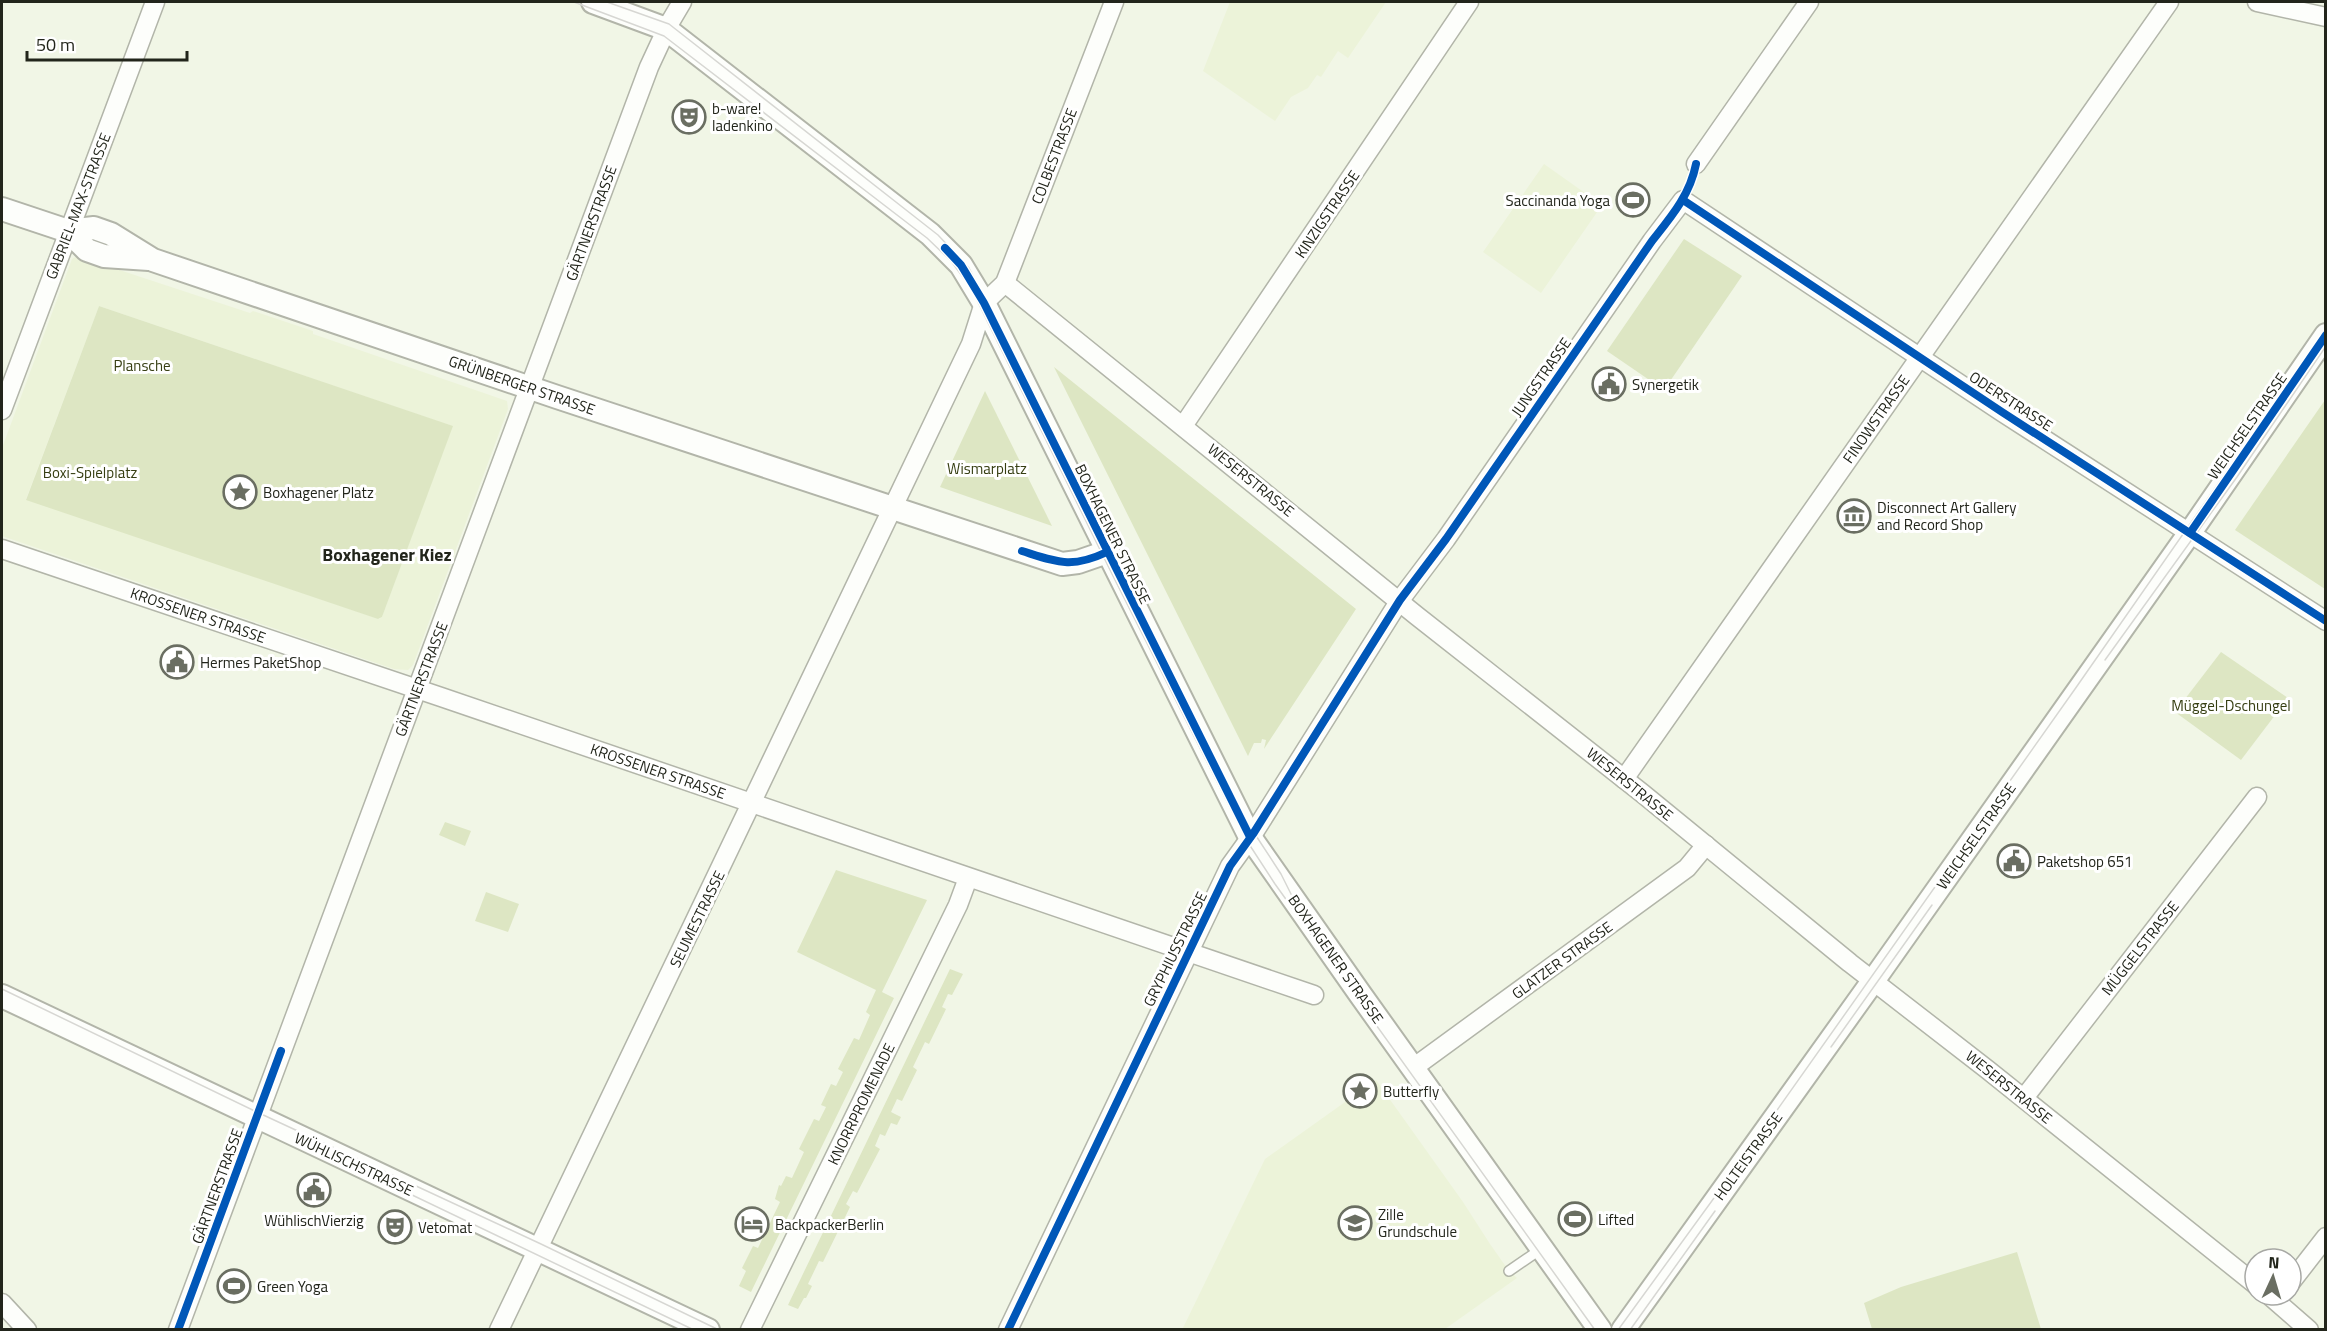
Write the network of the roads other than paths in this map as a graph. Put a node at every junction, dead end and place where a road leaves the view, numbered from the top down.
1 (155, 2) edge
2 (593, 2) edge
3 (682, 2) edge
4 (1114, 2) edge
5 (1469, 2) edge
6 (1809, 2) edge
7 (2169, 2) edge
8 (2257, 2) edge
9 (2325, 17) edge
10 (666, 29) junction
11 (1696, 164) dead end
12 (1683, 200) joint
13 (2, 209) edge
14 (68, 231) junction
15 (1005, 283) junction
16 (984, 303) junction
17 (2325, 338) edge
18 (1921, 356) junction
19 (530, 388) junction
20 (2, 410) edge
21 (1183, 426) junction
22 (892, 508) junction
23 (2190, 532) junction
24 (2, 549) edge
25 (1107, 552) junction
26 (1400, 600) junction
27 (2325, 621) edge
28 (418, 689) junction
29 (1624, 778) junction
30 (2257, 797) dead end
31 (752, 803) junction
32 (1250, 837) junction
33 (1706, 845) junction
34 (968, 878) junction
35 (1188, 952) junction
36 (1874, 981) junction
37 (1314, 995) dead end
38 (2, 996) edge
39 (1413, 1068) junction
40 (2024, 1098) junction
41 (257, 1118) junction
42 (2325, 1237) edge
43 (1541, 1249) junction
44 (538, 1250) junction
45 (2303, 1266) edge
46 (1509, 1271) dead end
47 (2243, 1274) edge
48 (2, 1303) edge
49 (2286, 1307) edge
50 (27, 1329) edge
51 (178, 1329) edge
52 (499, 1329) edge
53 (708, 1329) edge
54 (750, 1329) edge
55 (1008, 1329) edge
56 (1599, 1329) edge
57 (1623, 1329) edge
58 (2309, 1329) edge

1 - 14 street, GABRIEL-MAX-STRASSE
2 - 10 street, BOXHAGENER STRASSE
3 - 10 street, GÄRTNERSTRASSE
4 - 15 street, COLBESTRASSE
5 - 21 street, KINZIGSTRASSE
6 - 11 street
7 - 18 street, FINOWSTRASSE
8 - 9 street
10 - 16 street, BOXHAGENER STRASSE
10 - 19 street, GÄRTNERSTRASSE
12 - 18 street, ODERSTRASSE
12 - 26 street, JUNGSTRASSE
13 - 14 street, GRÜNBERGER STRASSE
14 - 19 street, GRÜNBERGER STRASSE
14 - 20 street, GABRIEL-MAX-STRASSE
15 - 16 street, COLBESTRASSE
15 - 21 street, WESERSTRASSE
16 - 22 street
16 - 25 street, BOXHAGENER STRASSE
17 - 23 street, WEICHSELSTRASSE
18 - 23 street, ODERSTRASSE
18 - 29 street, FINOWSTRASSE
19 - 22 street, GRÜNBERGER STRASSE
19 - 28 street, GÄRTNERSTRASSE
21 - 26 street, WESERSTRASSE
22 - 25 street
22 - 31 street, SEUMESTRASSE
23 - 27 street, ODERSTRASSE
23 - 36 street, WEICHSELSTRASSE
24 - 28 street, KROSSENER STRASSE
25 - 32 street, BOXHAGENER STRASSE
26 - 29 street, WESERSTRASSE
26 - 32 street, GRYPHIUSSTRASSE
28 - 31 street, KROSSENER STRASSE
28 - 41 street, GÄRTNERSTRASSE
29 - 33 street, WESERSTRASSE
30 - 40 street, MÜGGELSTRASSE
31 - 34 street, KROSSENER STRASSE
31 - 44 street, SEUMESTRASSE
32 - 35 street, GRYPHIUSSTRASSE
32 - 39 street, BOXHAGENER STRASSE
33 - 36 street, WESERSTRASSE
33 - 39 street, GLATZER STRASSE
34 - 35 street, KROSSENER STRASSE
34 - 54 street, KNORRPROMENADE
35 - 37 street, KROSSENER STRASSE
35 - 55 street, GRYPHIUSSTRASSE
36 - 40 street, WESERSTRASSE
36 - 57 street, HOLTEISTRASSE
38 - 41 street, WÜHLISCHSTRASSE
39 - 43 street, BOXHAGENER STRASSE
40 - 47 street, WESERSTRASSE
41 - 44 street, WÜHLISCHSTRASSE
41 - 51 street, GÄRTNERSTRASSE
42 - 45 street
43 - 46 lane
43 - 56 street, BOXHAGENER STRASSE
44 - 52 street, SEUMESTRASSE
44 - 53 street, WÜHLISCHSTRASSE
48 - 50 street
49 - 58 street

